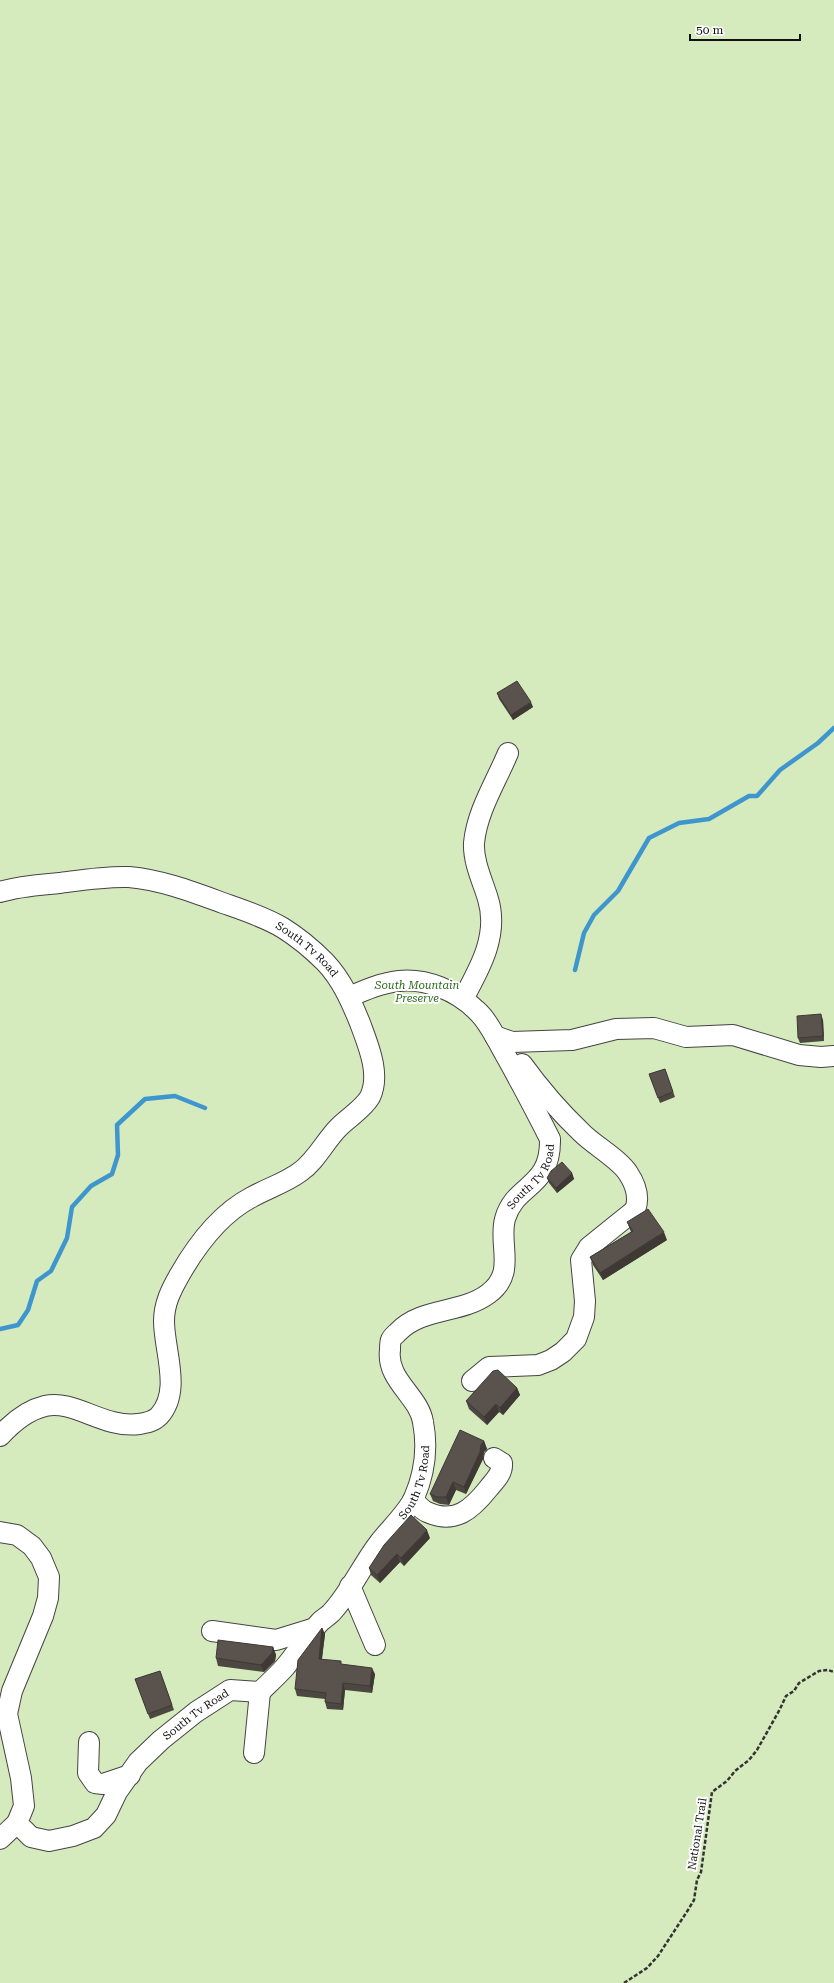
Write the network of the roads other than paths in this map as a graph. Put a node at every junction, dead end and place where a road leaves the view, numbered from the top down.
1 (508, 753) dead end
2 (0, 892) edge
3 (349, 997) junction
4 (463, 999) junction
5 (503, 1039) junction
6 (834, 1056) edge
7 (472, 1381) dead end
8 (0, 1436) edge
9 (494, 1458) dead end
10 (413, 1500) junction
11 (0, 1532) edge
12 (350, 1586) junction
13 (315, 1628) junction
14 (212, 1631) dead end
15 (375, 1645) dead end
16 (260, 1692) junction
17 (89, 1742) dead end
18 (254, 1752) dead end
19 (130, 1775) junction
20 (17, 1823) junction
21 (0, 1840) edge

1 - 4 street
2 - 3 street, South Tv Road
3 - 4 street
3 - 8 street, South Tv Road
4 - 5 street
5 - 6 street
5 - 7 street
5 - 10 street, South Tv Road
9 - 10 street
10 - 12 street, South Tv Road
11 - 20 street
12 - 13 street, South Tv Road
12 - 15 street
13 - 14 street
13 - 16 street, South Tv Road
16 - 18 street
16 - 19 street, South Tv Road
17 - 19 street
19 - 20 street, South Tv Road
20 - 21 street

